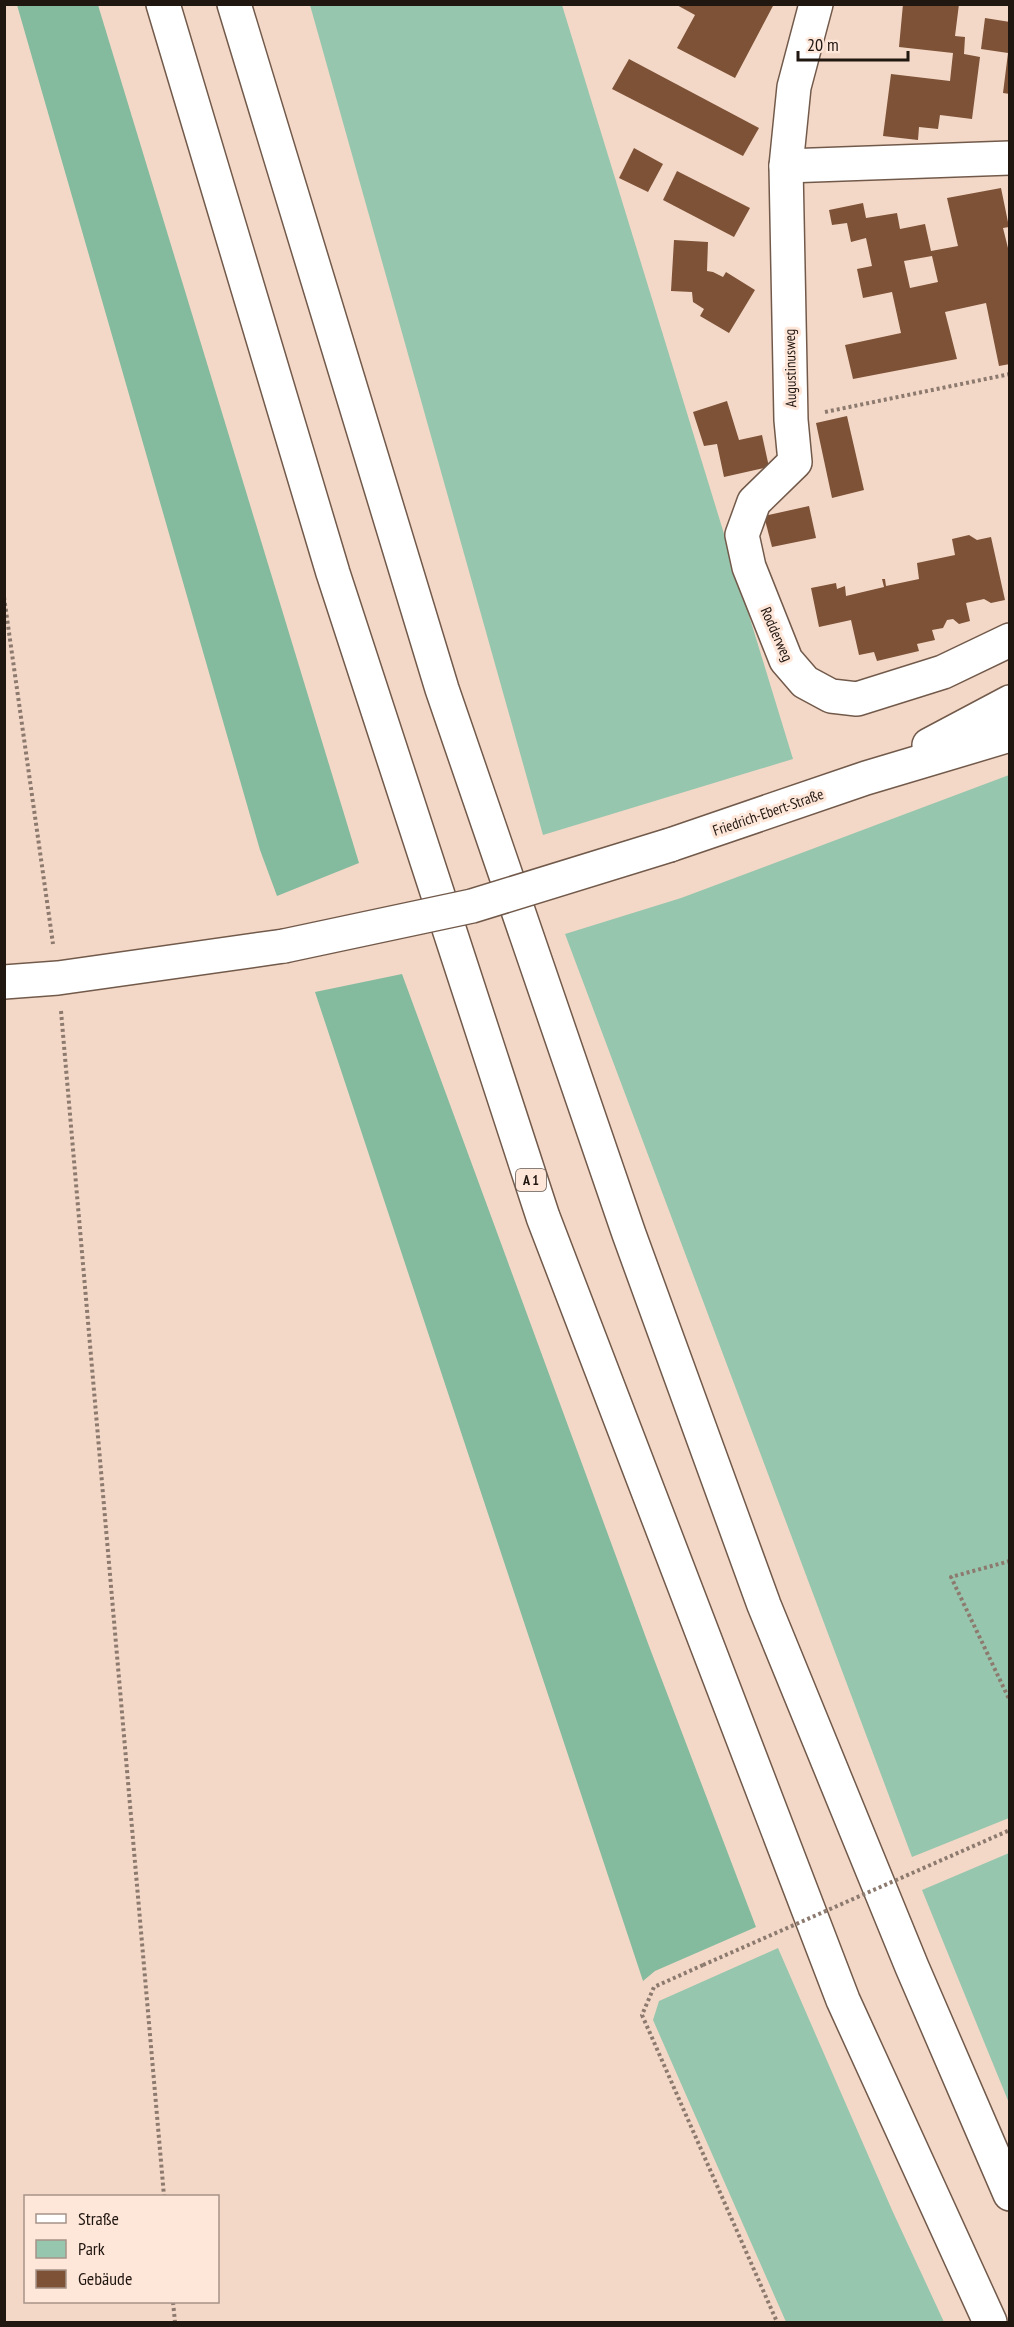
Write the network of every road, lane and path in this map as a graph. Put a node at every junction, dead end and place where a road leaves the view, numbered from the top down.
1 (163, 4) edge
2 (234, 4) edge
3 (816, 4) edge
4 (1010, 158) edge
5 (786, 166) junction
6 (1010, 374) edge
7 (791, 420) junction
8 (4, 597) edge
9 (1010, 640) edge
10 (1010, 702) edge
11 (1010, 735) edge
12 (866, 778) junction
13 (58, 978) junction
14 (4, 982) edge
15 (1010, 1561) edge
16 (1010, 1701) edge
17 (1010, 1830) edge
18 (1010, 2194) edge
19 (164, 2195) edge
20 (173, 2303) edge
21 (175, 2322) edge
22 (777, 2322) edge
23 (990, 2322) edge

1 - 23 main road, A 1
2 - 18 main road
3 - 5 main road, Augustinusweg
4 - 5 main road
5 - 7 main road, Augustinusweg
6 - 7 path, Augustinusweg
7 - 9 main road, Rodderweg
8 - 13 path
10 - 12 main road, Friedrich-Ebert-Straße
11 - 12 main road, Friedrich-Ebert-Straße
12 - 13 main road, Friedrich-Ebert-Straße, bridge
13 - 14 main road, Friedrich-Ebert-Straße
13 - 19 path
15 - 16 path
17 - 22 path, bridge
20 - 21 path

